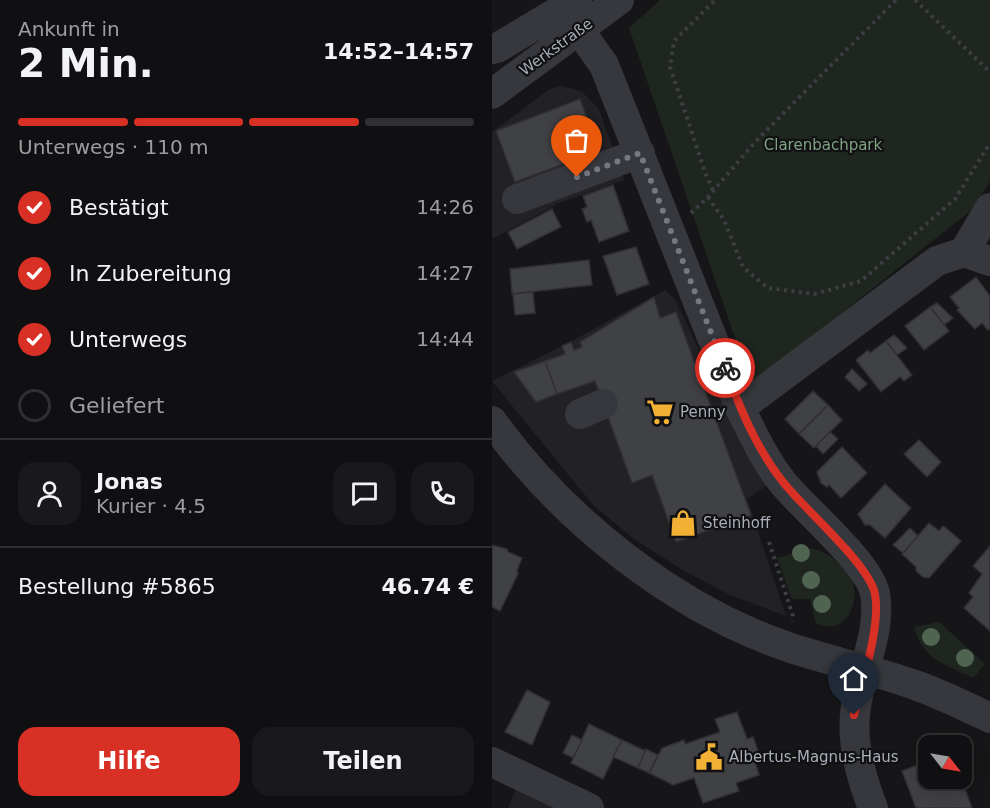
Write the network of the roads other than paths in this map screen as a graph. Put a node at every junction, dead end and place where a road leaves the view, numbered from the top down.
1 (577, 0) edge
2 (619, 0) edge
3 (579, 30) junction
4 (492, 48) edge
5 (492, 94) edge
6 (640, 153) junction
7 (517, 199) dead end
8 (990, 208) edge
9 (977, 257) edge
10 (740, 408) junction
11 (492, 421) edge
12 (865, 669) junction
13 (990, 718) edge
14 (492, 762) edge
15 (590, 808) edge
16 (873, 808) edge

1 - 4 street
2 - 3 street, Werkstraße
3 - 5 street, Werkstraße
3 - 6 street
6 - 7 street
6 - 10 street
8 - 9 street
9 - 10 street
10 - 12 street
11 - 12 street
12 - 13 street
12 - 16 street
14 - 15 street

